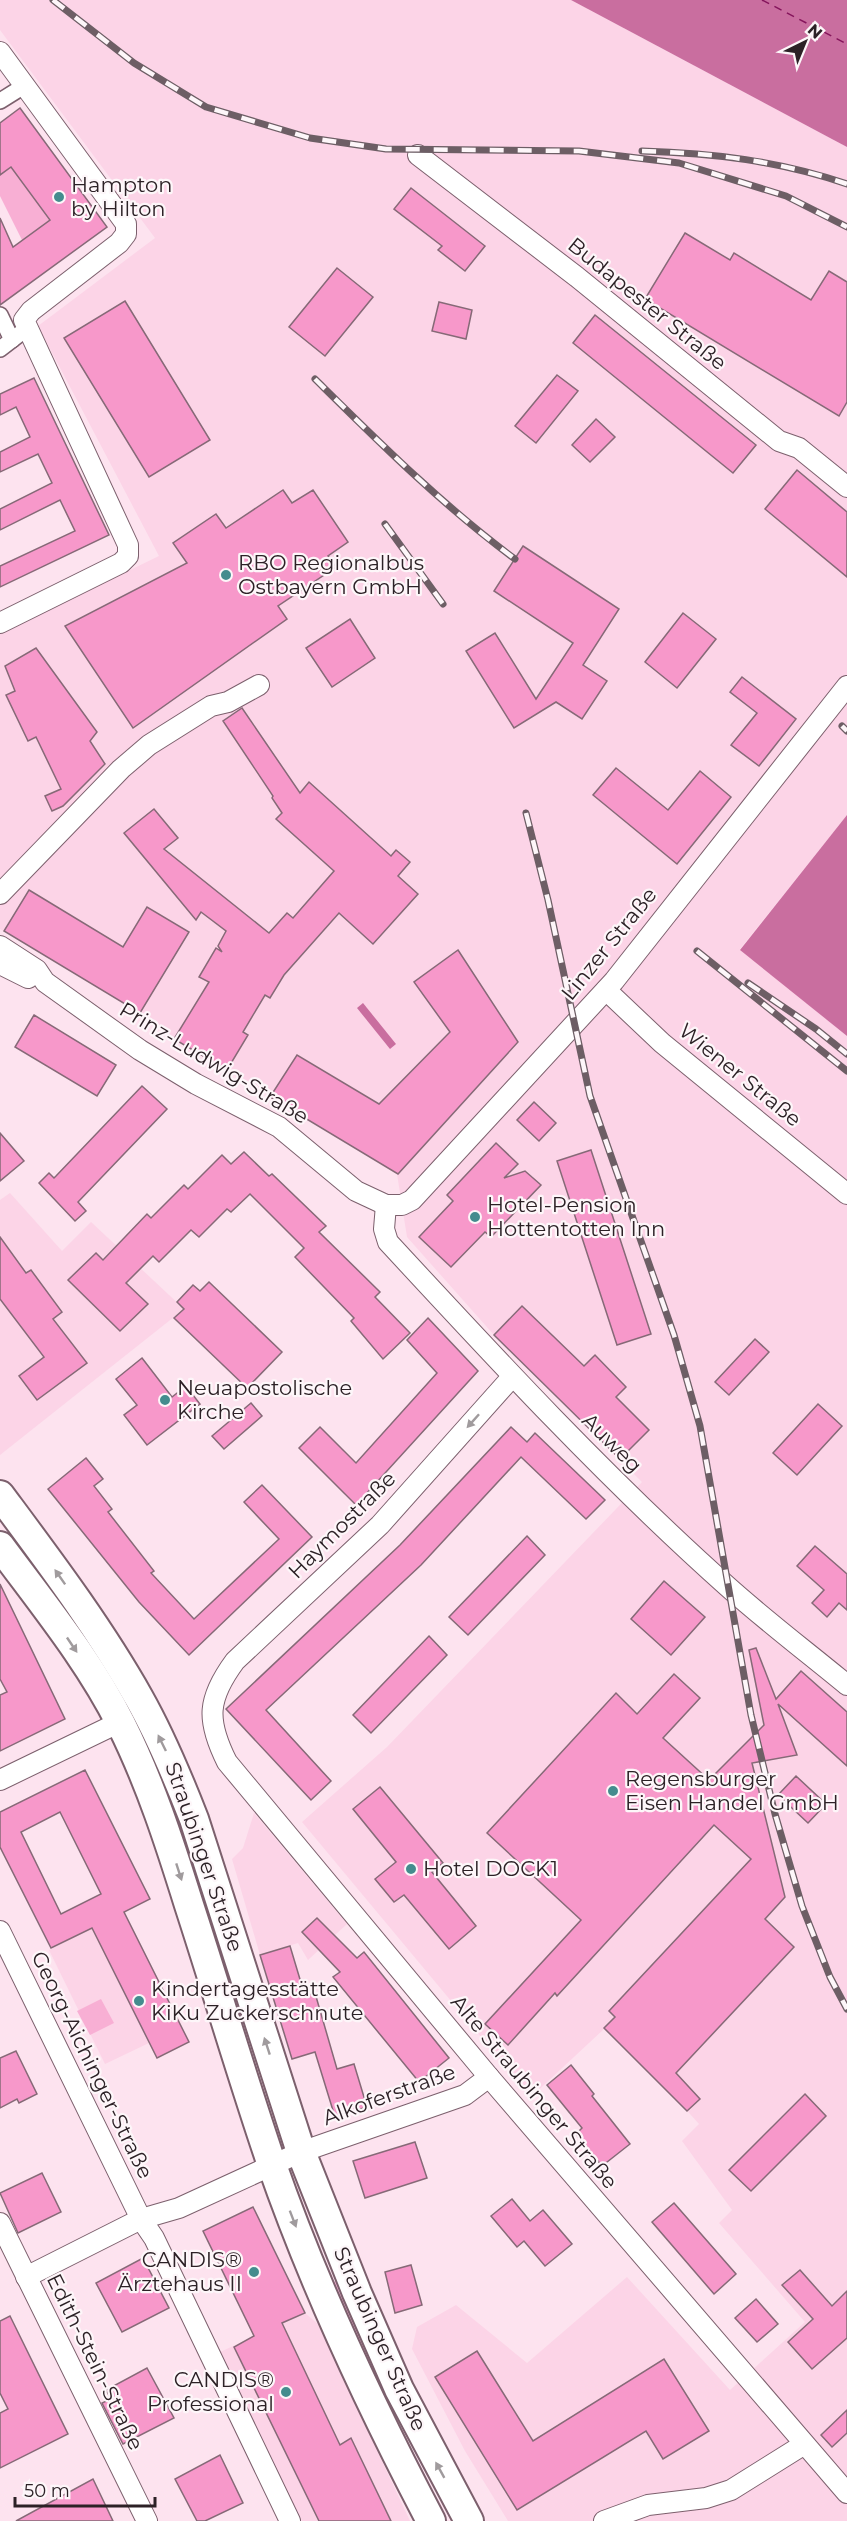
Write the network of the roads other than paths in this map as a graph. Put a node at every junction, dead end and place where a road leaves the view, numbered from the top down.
1 (1, 54) edge
2 (24, 86) junction
3 (0, 101) edge
4 (418, 155) dead end
5 (0, 315) edge
6 (13, 339) edge
7 (847, 487) edge
8 (0, 623) edge
9 (259, 685) dead end
10 (847, 686) edge
11 (0, 894) edge
12 (0, 946) edge
13 (0, 964) edge
14 (45, 982) junction
15 (606, 990) junction
16 (847, 1194) edge
17 (386, 1205) junction
18 (512, 1377) junction
19 (0, 1495) edge
20 (0, 1546) edge
21 (847, 1685) edge
22 (212, 1707) joint
23 (120, 1722) junction
24 (0, 1780) edge
25 (0, 1931) edge
26 (489, 2078) junction
27 (301, 2152) junction
28 (272, 2164) junction
29 (141, 2219) junction
30 (0, 2223) edge
31 (26, 2277) junction
32 (803, 2445) junction
33 (847, 2493) edge
34 (147, 2521) edge
35 (290, 2521) edge
36 (431, 2521) edge
37 (468, 2521) edge
38 (604, 2521) edge

1 - 2 street
2 - 3 street
2 - 6 street
4 - 7 street, Budapester Straße
5 - 6 street
6 - 8 street
9 - 11 street
10 - 15 street, Linzer Straße
12 - 14 street, Prinz-Ludwig-Straße
13 - 14 street, Prinz-Ludwig-Straße
14 - 17 street, Prinz-Ludwig-Straße
15 - 16 street, Wiener Straße
15 - 17 street, Linzer Straße
17 - 18 street, Auweg
18 - 21 street, Auweg
18 -> 22 street, Haymostraße
27 -> 19 main road, Straubinger Straße
20 -> 23 main road, Straubinger Straße
22 - 26 street, Alte Straubinger Straße
23 - 24 street
23 -> 28 main road, Straubinger Straße
25 - 29 street, Georg-Aichinger-Straße
26 - 27 street, Alkoferstraße
26 - 32 street, Alte Straubinger Straße
27 - 28 street
37 -> 27 main road, Straubinger Straße
28 - 29 street
28 -> 36 main road, Straubinger Straße
29 - 31 street
29 - 35 street, Georg-Aichinger-Straße
30 - 31 street, Edith-Stein-Straße
31 - 34 street, Edith-Stein-Straße
32 - 33 street, Alte Straubinger Straße
32 - 38 street

